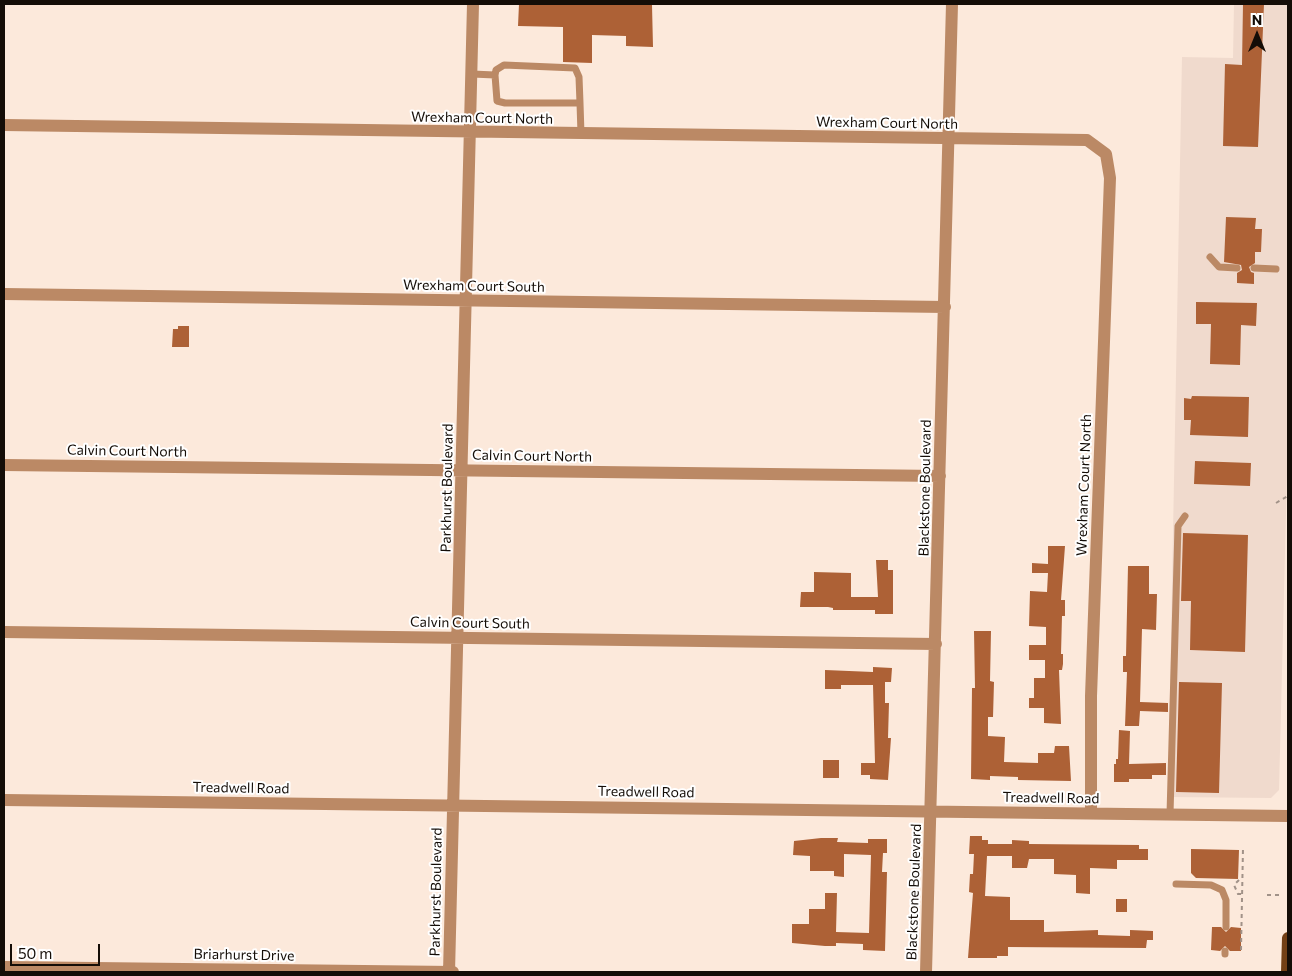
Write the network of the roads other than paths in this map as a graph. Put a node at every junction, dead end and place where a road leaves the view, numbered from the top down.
1 (473, 4) edge
2 (952, 4) edge
3 (472, 74) junction
4 (495, 75) junction
5 (580, 102) junction
6 (4, 125) edge
7 (471, 133) junction
8 (582, 134) junction
9 (949, 140) junction
10 (1210, 257) dead end
11 (1237, 268) dead end
12 (1254, 268) dead end
13 (1276, 269) dead end
14 (4, 294) edge
15 (467, 300) junction
16 (945, 307) junction
17 (4, 465) edge
18 (463, 470) junction
19 (940, 476) junction
20 (1185, 516) dead end
21 (4, 632) edge
22 (458, 638) junction
23 (936, 644) junction
24 (4, 800) edge
25 (454, 805) junction
26 (932, 811) junction
27 (1091, 813) junction
28 (1170, 814) junction
29 (1288, 816) edge
30 (1176, 884) dead end
31 (1226, 927) dead end
32 (1288, 938) edge
33 (4, 967) edge
34 (92, 970) edge
35 (449, 972) edge
36 (453, 972) edge
37 (926, 972) edge
38 (1287, 972) edge

1 - 3 street, Parkhurst Boulevard
2 - 9 street, Blackstone Boulevard
3 - 4 lane
3 - 7 street, Parkhurst Boulevard
4 - 5 lane
4 - 5 lane
5 - 8 lane
6 - 7 street, Wrexham Court North
7 - 8 street, Wrexham Court North
7 - 15 street, Parkhurst Boulevard
8 - 9 street, Wrexham Court North
9 - 16 street, Blackstone Boulevard
9 - 27 street, Wrexham Court North
10 - 11 lane
12 - 13 lane
14 - 15 street, Wrexham Court South
15 - 16 street, Wrexham Court South
15 - 18 street, Parkhurst Boulevard
16 - 19 street, Blackstone Boulevard
17 - 18 street, Calvin Court North
18 - 19 street, Calvin Court North
18 - 22 street, Parkhurst Boulevard
19 - 23 street, Blackstone Boulevard
20 - 28 lane
21 - 22 street, Calvin Court South
22 - 23 street, Calvin Court South
22 - 25 street, Parkhurst Boulevard
23 - 26 street, Blackstone Boulevard
24 - 25 street, Treadwell Road
25 - 26 street, Treadwell Road
25 - 35 street, Parkhurst Boulevard
26 - 27 street, Treadwell Road
26 - 37 street, Blackstone Boulevard
27 - 28 street, Treadwell Road
28 - 29 street, Treadwell Road
30 - 31 lane
32 - 38 main road
33 - 34 street, Briarhurst Drive
34 - 35 street, Briarhurst Drive
35 - 36 street, Briarhurst Drive

